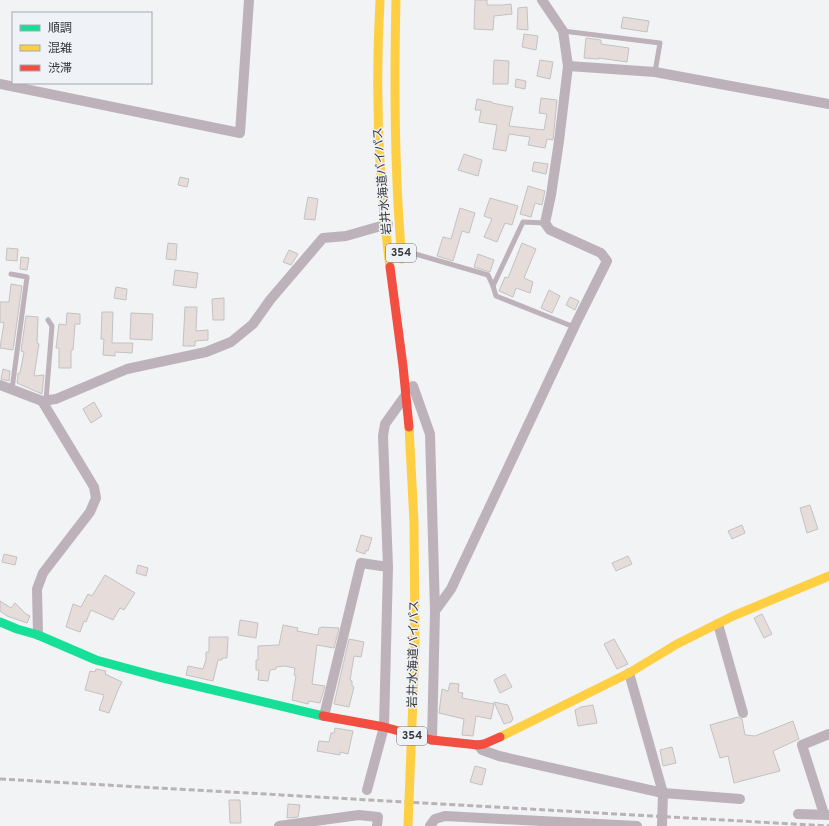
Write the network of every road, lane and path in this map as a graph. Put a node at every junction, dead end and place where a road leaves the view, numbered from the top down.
1 (249, 0) edge
2 (380, 0) edge
3 (396, 0) edge
4 (542, 0) edge
5 (563, 31) junction
6 (568, 66) junction
7 (655, 72) junction
8 (0, 84) edge
9 (829, 104) edge
10 (398, 223) junction
11 (545, 223) junction
12 (386, 224) junction
13 (401, 250) junction
14 (402, 265) dead end
15 (11, 274) dead end
16 (493, 286) junction
17 (48, 320) dead end
18 (574, 327) junction
19 (410, 348) dead end
20 (0, 385) edge
21 (413, 386) junction
22 (12, 389) junction
23 (406, 395) junction
24 (44, 401) junction
25 (414, 505) junction
26 (388, 567) junction
27 (829, 576) edge
28 (435, 611) junction
29 (0, 622) edge
30 (718, 624) junction
31 (38, 635) junction
32 (629, 673) junction
33 (743, 713) dead end
34 (324, 716) junction
35 (384, 727) junction
36 (829, 734) edge
37 (432, 740) junction
38 (478, 746) junction
39 (367, 790) dead end
40 (663, 793) junction
41 (740, 799) dead end
42 (798, 814) dead end
43 (827, 815) edge
44 (279, 826) edge
45 (377, 826) edge
46 (408, 826) edge
47 (430, 826) edge
48 (637, 826) edge
49 (662, 826) edge

1 - 8 street
2 - 12 main road, 岩井水海道バイパス / 354
3 - 10 main road, 岩井水海道バイパス / 354
4 - 5 street
5 - 6 street
5 - 7 lane
6 - 7 street
6 - 11 street
7 - 9 street
10 - 12 street
10 - 13 main road, 岩井水海道バイパス / 354
11 - 16 lane
11 - 18 street
12 - 23 main road, 岩井水海道バイパス / 354
12 - 24 street
13 - 14 main road, 岩井水海道バイパス / 354
13 - 16 lane
15 - 22 lane
16 - 18 lane
17 - 24 lane
18 - 28 street
19 - 21 main road, 岩井水海道バイパス / 354
20 - 22 street
21 - 25 main road, 岩井水海道バイパス / 354
21 - 28 street
22 - 24 street
23 - 25 main road, 岩井水海道バイパス / 354
23 - 26 street
24 - 31 street
25 - 46 main road, 岩井水海道バイパス / 354, bridge
26 - 34 street
26 - 35 street
27 - 30 main road
28 - 37 street
29 - 31 main road
30 - 32 main road
30 - 33 street
31 - 34 main road
32 - 38 main road
32 - 40 street
34 - 35 main road
35 - 37 main road
35 - 39 street
36 - 43 street
37 - 38 main road
38 - 40 street
40 - 41 street
40 - 49 street
42 - 43 street
44 - 45 street
47 - 48 street

